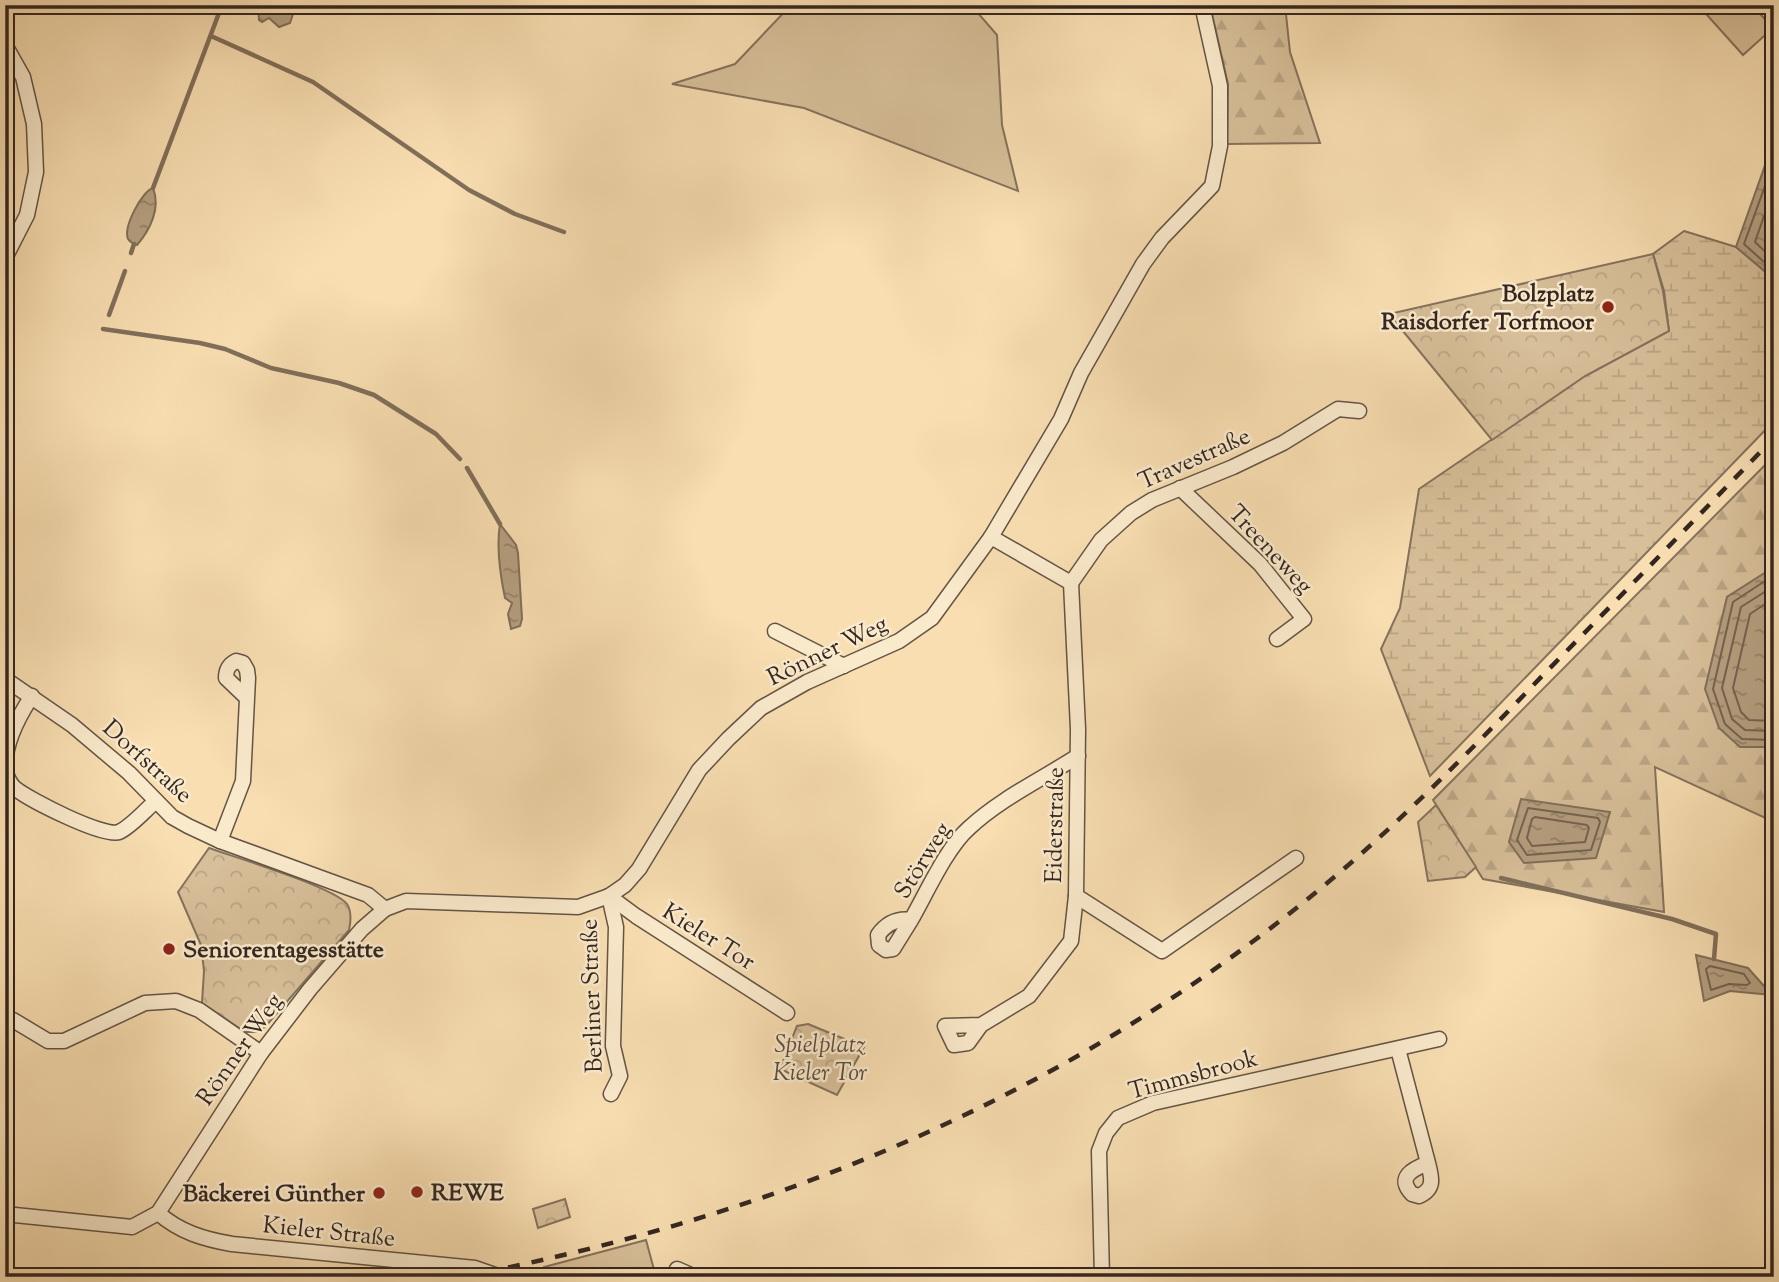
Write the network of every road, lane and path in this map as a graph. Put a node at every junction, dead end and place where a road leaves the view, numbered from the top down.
1 (1202, 5) edge
2 (5, 45) edge
3 (5, 258) edge
4 (1359, 411) dead end
5 (1180, 488) junction
6 (991, 537) junction
7 (1070, 583) junction
8 (775, 632) dead end
9 (1277, 639) dead end
10 (844, 666) junction
11 (5, 679) edge
12 (32, 696) junction
13 (247, 698) dead end
14 (1078, 756) junction
15 (156, 801) junction
16 (220, 841) junction
17 (1296, 858) dead end
18 (609, 896) junction
19 (1076, 896) junction
20 (385, 909) junction
21 (911, 920) dead end
22 (787, 1013) dead end
23 (5, 1020) edge
24 (981, 1025) dead end
25 (1438, 1040) dead end
26 (1398, 1049) junction
27 (261, 1053) junction
28 (611, 1094) dead end
29 (1428, 1163) dead end
30 (158, 1213) junction
31 (5, 1214) edge
32 (677, 1269) dead end
33 (501, 1277) edge
34 (695, 1277) edge
35 (1102, 1277) edge

1 - 6 street, Rönner Weg
2 - 3 street
4 - 5 street, Travestraße
5 - 7 street, Travestraße
5 - 9 street, Treeneweg
6 - 7 street
6 - 10 street, Rönner Weg
7 - 14 street, Eiderstraße
8 - 10 street
10 - 18 street, Rönner Weg
11 - 12 street, Dorfstraße
12 - 15 street, Dorfstraße
12 - 15 street
13 - 16 street
14 - 19 street, Eiderstraße
14 - 21 street, Störweg
15 - 16 street, Dorfstraße
16 - 20 street, Dorfstraße
17 - 19 street, Eiderstraße
18 - 20 street, Rönner Weg
18 - 22 street, Kieler Tor
18 - 28 street, Berliner Straße
19 - 24 street
20 - 27 street, Rönner Weg
23 - 27 street
25 - 26 street, Timmsbrook
26 - 29 street
26 - 35 street, Timmsbrook
27 - 30 street, Rönner Weg
30 - 31 street
30 - 33 street, Kieler Straße
32 - 34 street

